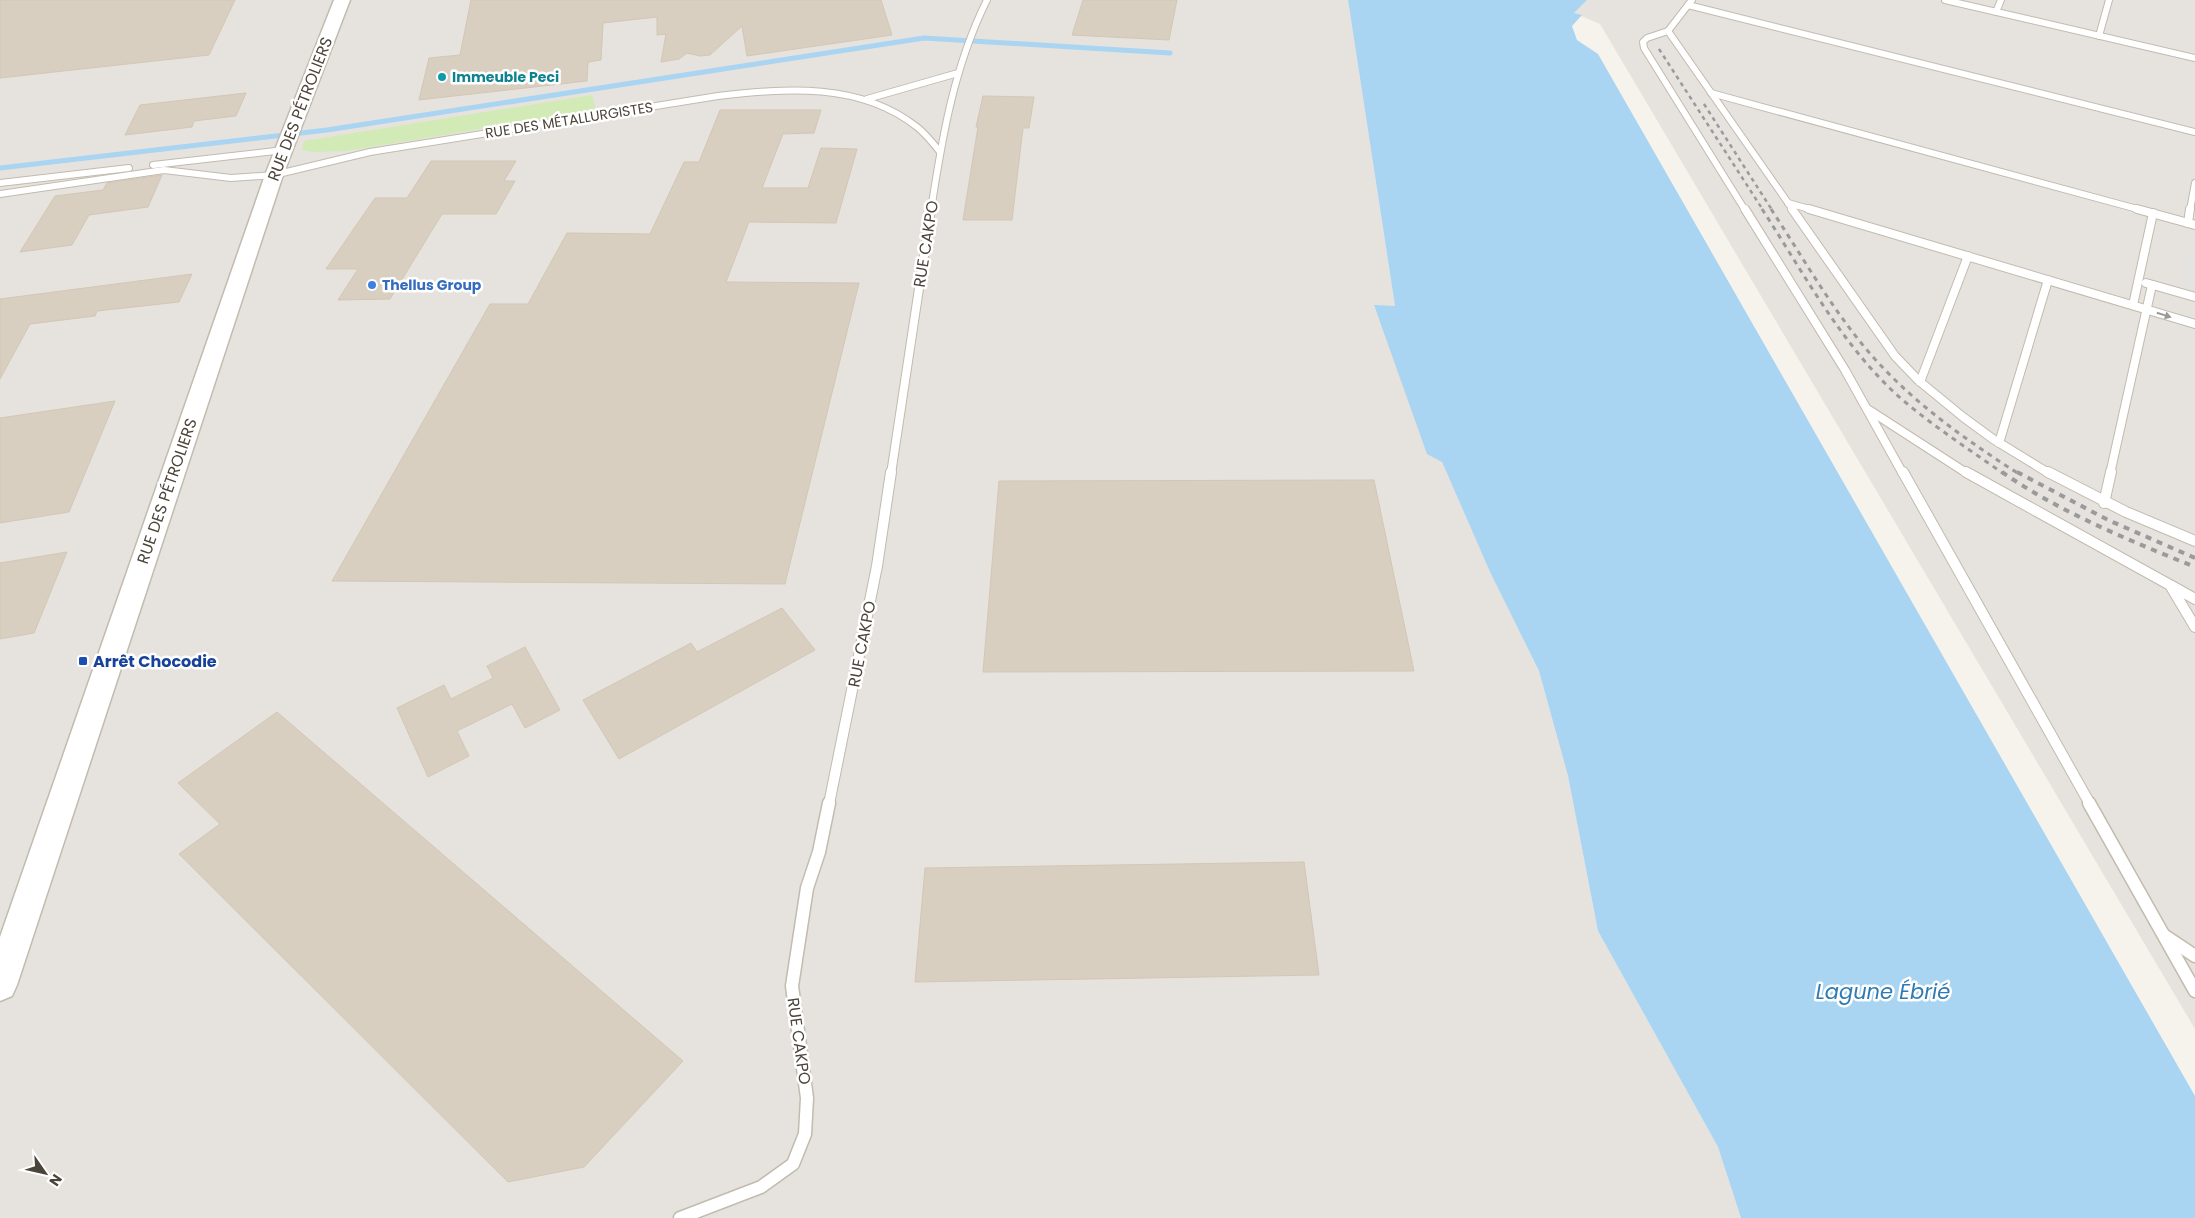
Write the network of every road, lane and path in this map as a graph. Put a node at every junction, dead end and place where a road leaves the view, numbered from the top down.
1 (342, 0) edge
2 (987, 0) edge
3 (1945, 0) edge
4 (2001, 0) edge
5 (2109, 0) edge
6 (1690, 2) edge
7 (1996, 12) junction
8 (1668, 31) junction
9 (2099, 36) junction
10 (2195, 58) edge
11 (958, 73) junction
12 (1711, 93) junction
13 (866, 99) junction
14 (2195, 132) edge
15 (287, 141) junction
16 (940, 152) junction
17 (274, 174) junction
18 (0, 183) edge
19 (2195, 184) edge
20 (0, 194) edge
21 (1788, 202) junction
22 (2153, 213) junction
23 (2192, 224) edge
24 (1968, 256) junction
25 (2048, 280) junction
26 (2138, 281) junction
27 (2152, 285) junction
28 (2195, 298) edge
29 (2133, 305) junction
30 (2146, 310) junction
31 (2195, 324) edge
32 (1920, 382) junction
33 (1866, 408) junction
34 (1999, 443) junction
35 (2104, 503) junction
36 (2195, 541) edge
37 (2170, 585) junction
38 (2195, 599) edge
39 (2195, 627) edge
40 (2163, 934) junction
41 (2195, 956) edge
42 (0, 985) edge
43 (2195, 991) edge
44 (680, 1218) edge

1 - 15 street, RUE DES PÉTROLIERS
2 - 11 lane, RUE CAKPO
3 - 7 lane
4 - 7 lane
5 - 9 lane
6 - 8 lane
6 - 14 lane
7 - 9 lane
8 - 12 lane
8 - 33 lane
9 - 10 lane
11 - 13 lane, RUE DES MÉTALLURGISTES
11 - 16 lane, RUE CAKPO
12 - 21 lane
12 - 22 lane
13 - 16 lane, RUE DES MÉTALLURGISTES
13 - 17 lane, RUE DES MÉTALLURGISTES
15 - 17 street, RUE DES PÉTROLIERS
15 - 18 lane
16 - 44 lane, RUE CAKPO
17 - 20 lane, RUE DES MÉTALLURGISTES
17 - 42 street, RUE DES PÉTROLIERS
19 - 23 lane
21 - 24 lane
21 - 32 lane
22 - 23 lane
22 - 26 lane
24 - 25 lane
24 - 32 lane
25 - 29 lane
25 - 34 lane
26 - 27 lane
26 - 29 lane
27 - 28 lane
27 - 30 lane
29 - 30 lane
30 -> 31 lane
30 - 35 lane
32 - 34 lane
33 - 37 lane
33 - 40 lane
34 - 35 lane
35 - 36 lane
37 - 38 lane
37 - 39 lane
40 - 41 lane
40 - 43 lane

